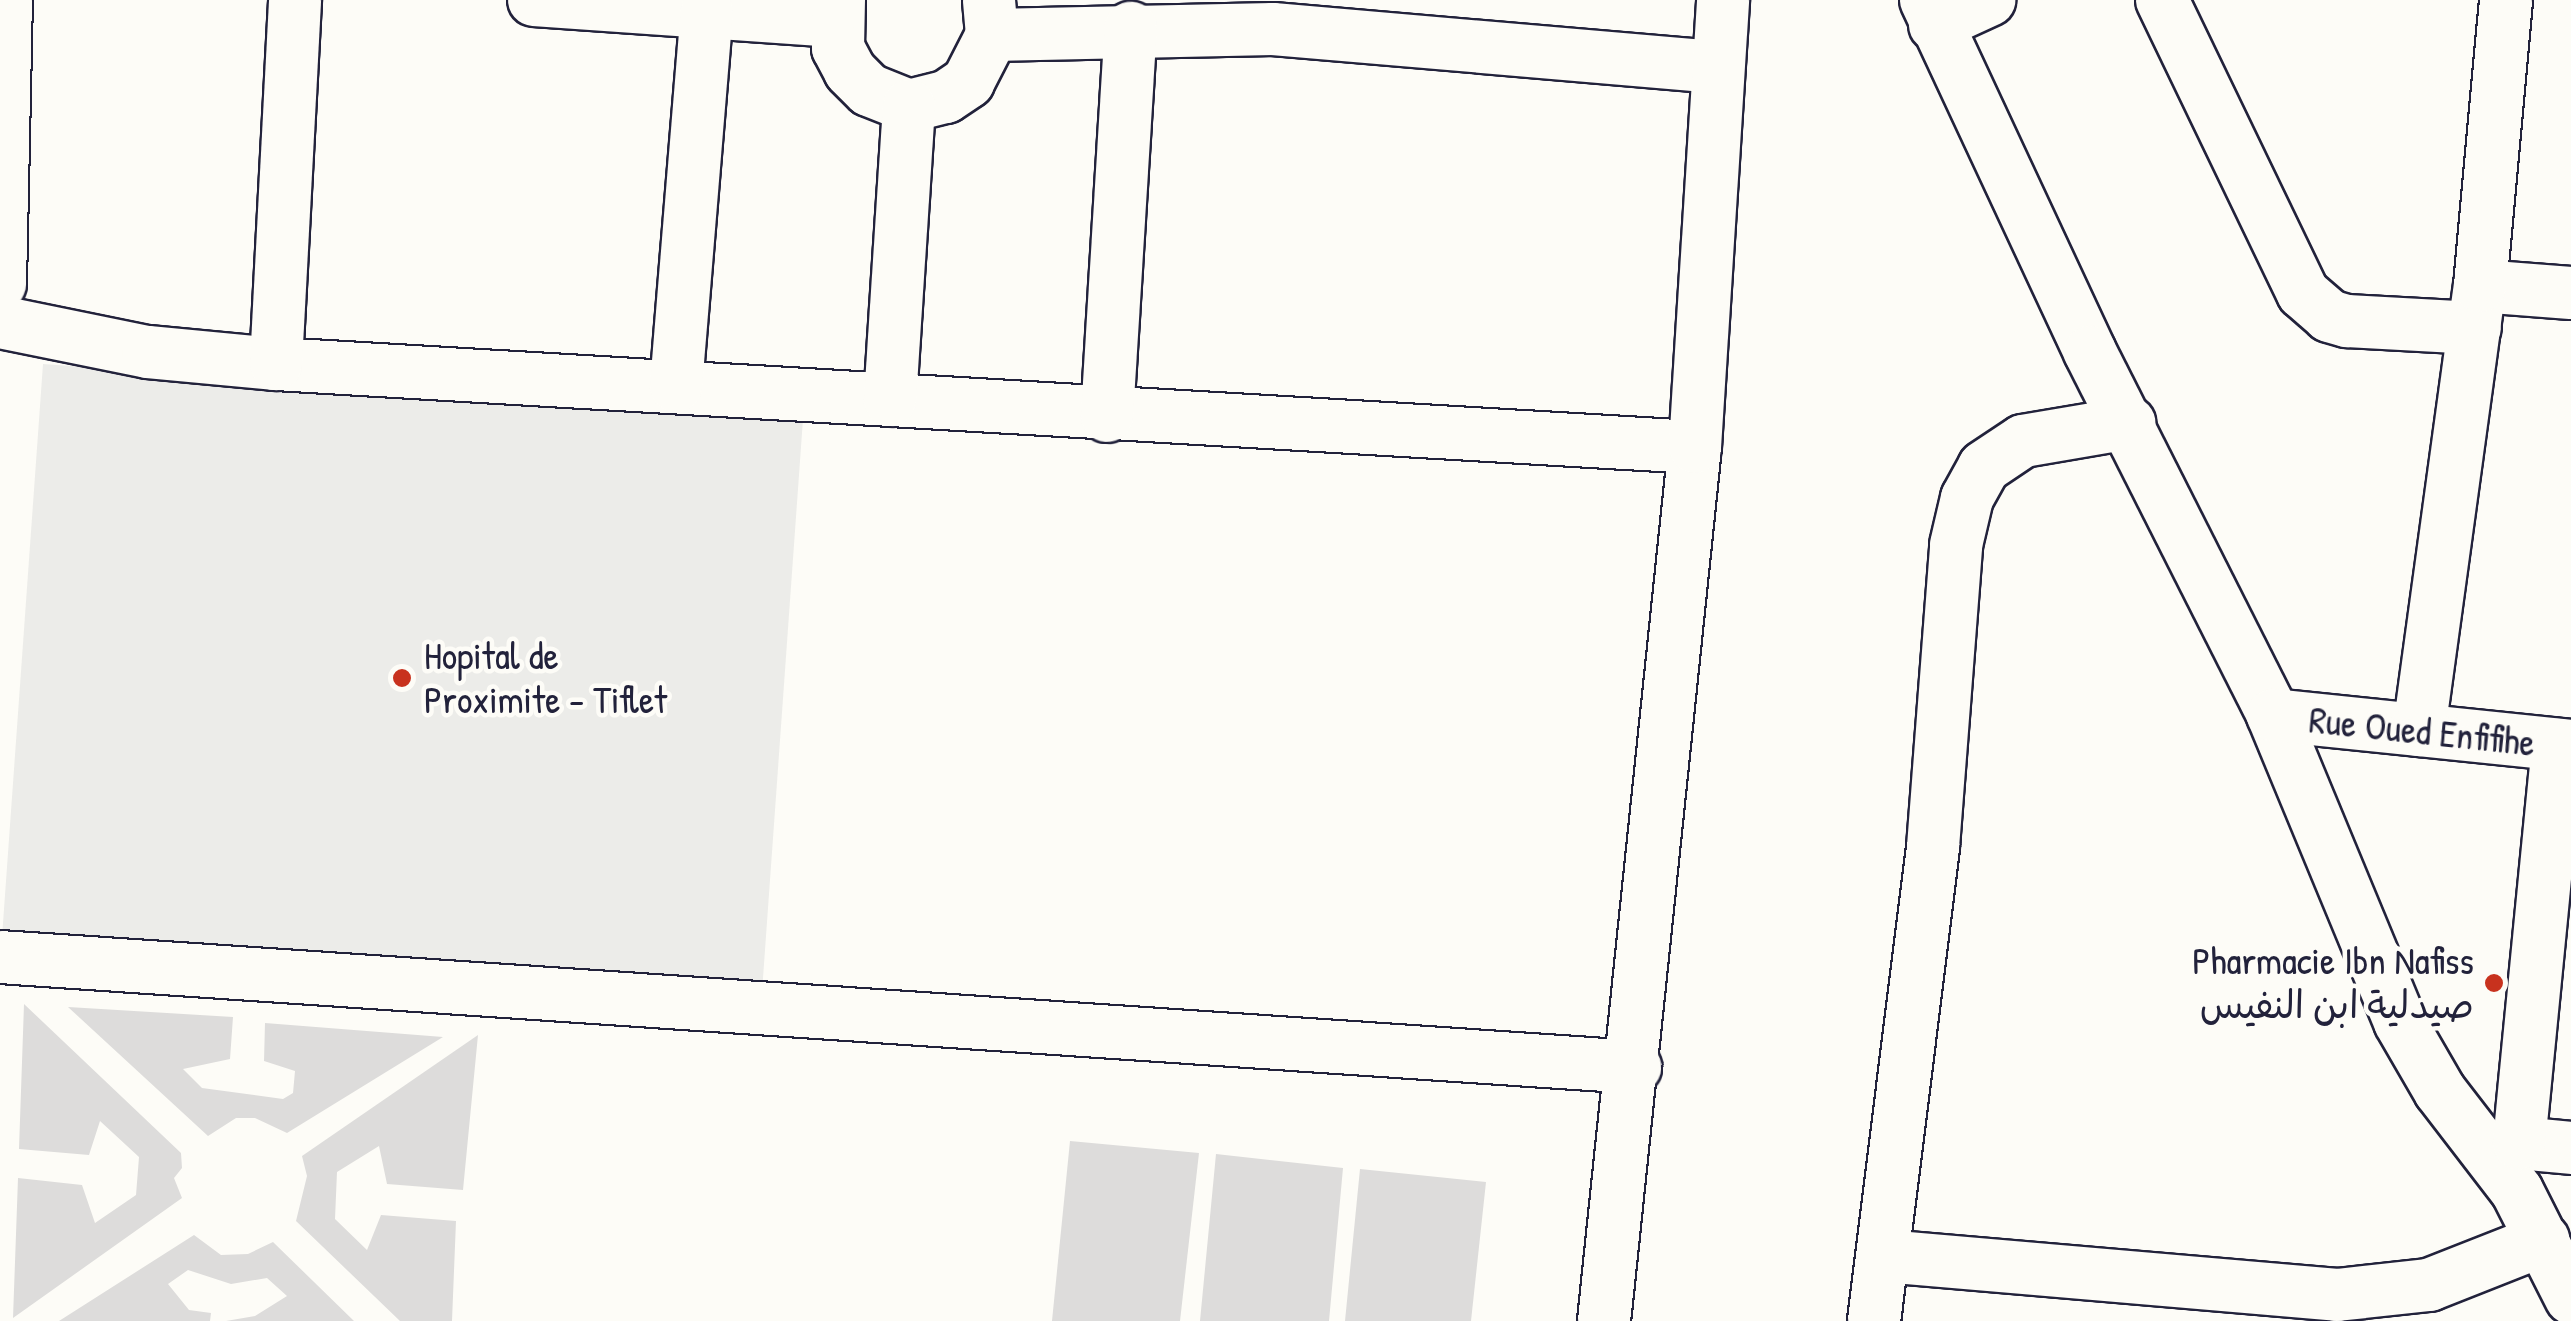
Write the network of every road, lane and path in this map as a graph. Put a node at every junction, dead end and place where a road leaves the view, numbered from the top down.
1 (6, 0) edge
2 (295, 0) edge
3 (534, 0) edge
4 (1723, 0) edge
5 (1989, 0) edge
6 (2162, 0) edge
7 (2506, 0) edge
8 (837, 10) edge
9 (707, 11) junction
10 (1931, 13) edge
11 (990, 17) edge
12 (1132, 28) junction
13 (1717, 67) junction
14 (909, 106) junction
15 (0, 284) edge
16 (2571, 293) edge
17 (2477, 307) junction
18 (0, 322) edge
19 (276, 364) junction
20 (676, 386) junction
21 (890, 400) junction
22 (1107, 416) junction
23 (2128, 423) junction
24 (1695, 447) junction
25 (2273, 715) junction
26 (2419, 730) junction
27 (2565, 746) edge
28 (0, 958) edge
29 (1635, 1067) junction
30 (2571, 1148) edge
31 (2509, 1154) junction
32 (2542, 1240) junction
33 (1884, 1256) junction
34 (2571, 1298) edge
35 (1604, 1321) edge
36 (1874, 1321) edge

1 - 15 street
2 - 19 street
3 - 9 street
4 - 13 street
5 - 10 street
6 - 17 street
7 - 17 street
8 - 9 street
8 - 14 street
9 - 20 street
10 - 23 street
11 - 12 street
11 - 14 street
12 - 13 street
12 - 22 street
13 - 24 street
14 - 21 street
16 - 17 street
17 - 26 street
18 - 19 street
19 - 20 street
20 - 21 street
21 - 22 street
22 - 24 street
23 - 25 street
23 - 33 street
24 - 29 street
25 - 26 street, Rue Oued Enfifihe
25 - 31 street
26 - 27 street, Rue Oued Enfifihe
27 - 31 street
28 - 29 street
29 - 35 street
30 - 31 street
31 - 32 street
32 - 33 street
32 - 34 street
33 - 36 street

